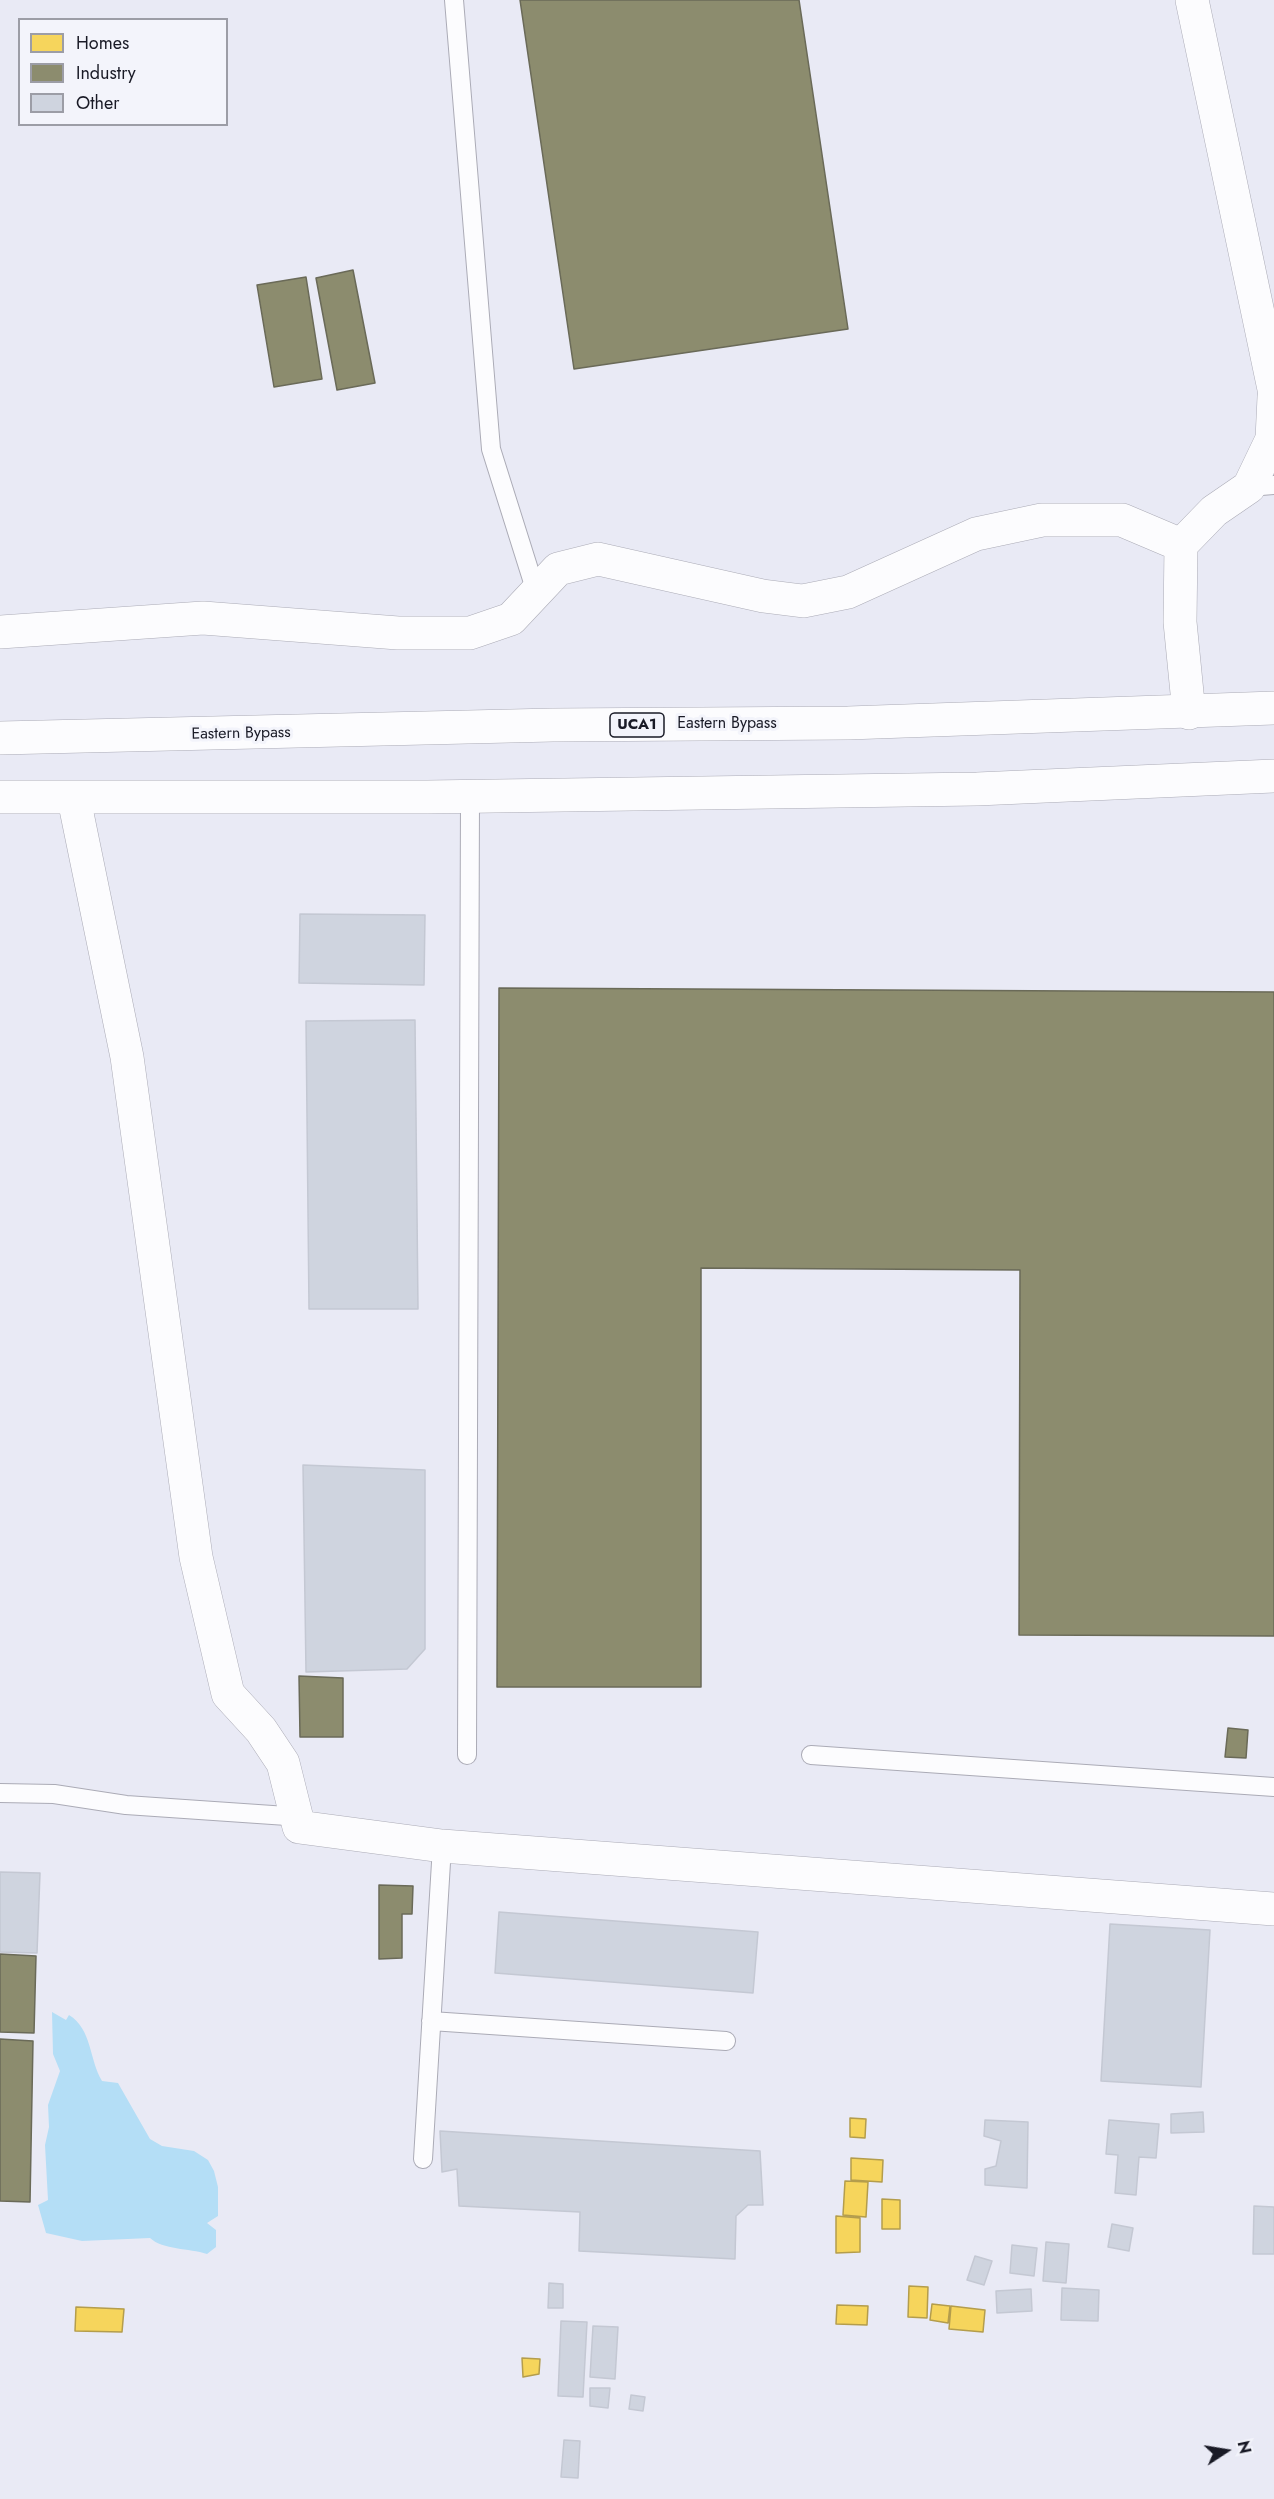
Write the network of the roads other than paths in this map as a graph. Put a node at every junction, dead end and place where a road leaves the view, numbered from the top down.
1 (454, 0) edge
2 (1192, 0) edge
3 (1274, 389) edge
4 (1274, 396) edge
5 (1261, 486) edge
6 (1181, 545) junction
7 (536, 592) junction
8 (0, 632) edge
9 (1274, 708) edge
10 (1189, 713) junction
11 (0, 738) edge
12 (1274, 776) edge
13 (470, 796) junction
14 (0, 797) edge
15 (74, 799) junction
16 (467, 1755) dead end
17 (811, 1755) dead end
18 (1274, 1787) edge
19 (0, 1793) edge
20 (299, 1827) junction
21 (442, 1846) junction
22 (1274, 1909) edge
23 (431, 2021) junction
24 (726, 2041) dead end
25 (423, 2159) dead end

1 - 7 lane
2 - 3 street
4 - 5 street
5 - 6 street
6 - 7 street
6 - 10 street
7 - 8 street
9 - 10 street, Eastern Bypass / UCA1
10 - 11 street, Eastern Bypass / UCA1
12 - 13 street
13 - 15 street
13 - 16 lane
14 - 15 street
15 - 20 street
17 - 18 lane
19 - 20 lane
20 - 21 street
21 - 22 street
21 - 23 lane
23 - 24 lane
23 - 25 lane

